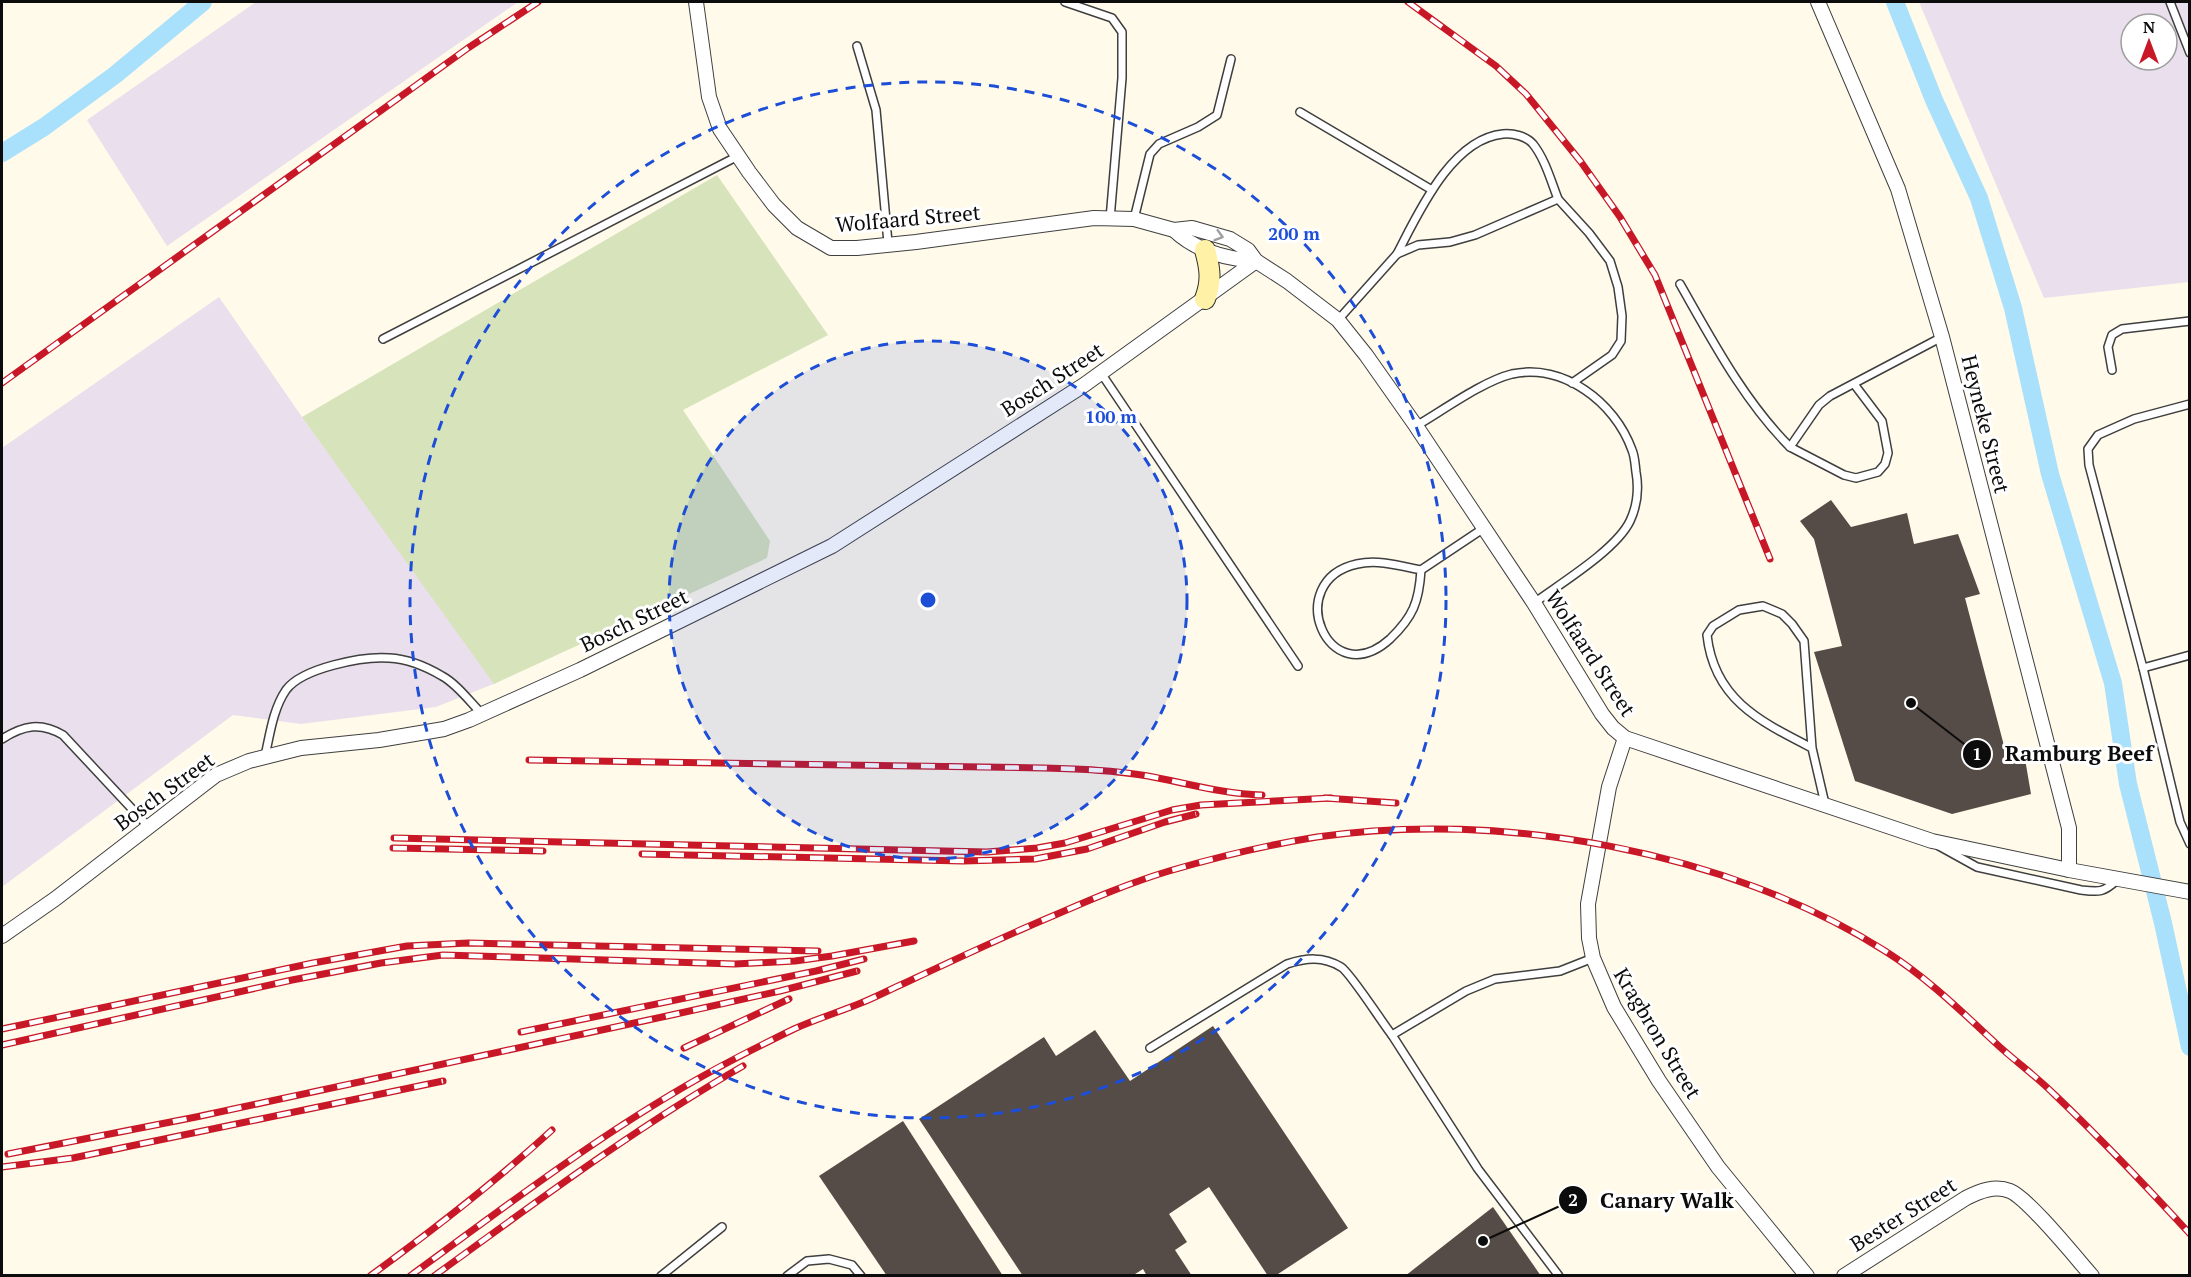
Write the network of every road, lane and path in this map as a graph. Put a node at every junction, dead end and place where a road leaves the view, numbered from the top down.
1 (696, 2) edge
2 (1065, 2) edge
3 (1818, 2) edge
4 (2170, 2) edge
5 (857, 46) dead end
6 (2190, 52) edge
7 (1231, 59) dead end
8 (1300, 112) dead end
9 (738, 156) junction
10 (1432, 189) junction
11 (1558, 199) junction
12 (1110, 219) junction
13 (1134, 219) junction
14 (1174, 231) junction
15 (888, 243) junction
16 (1205, 250) junction
17 (1397, 254) junction
18 (1256, 261) junction
19 (1680, 284) dead end
20 (1205, 299) junction
21 (1338, 320) junction
22 (2190, 321) edge
23 (1942, 337) junction
24 (383, 339) dead end
25 (2112, 370) dead end
26 (1101, 373) junction
27 (1572, 383) junction
28 (1854, 384) junction
29 (2190, 404) edge
30 (1416, 426) junction
31 (1790, 447) junction
32 (1484, 528) junction
33 (1421, 570) junction
34 (1534, 603) junction
35 (2190, 655) edge
36 (1298, 666) dead end
37 (2143, 668) junction
38 (482, 714) junction
39 (1625, 738) junction
40 (2, 739) edge
41 (1812, 748) junction
42 (265, 756) junction
43 (1826, 806) junction
44 (148, 826) junction
45 (1932, 841) junction
46 (2190, 844) edge
47 (2069, 870) junction
48 (2124, 880) junction
49 (2190, 892) edge
50 (2, 936) edge
51 (1593, 958) junction
52 (1392, 1035) junction
53 (1150, 1047) dead end
54 (722, 1227) dead end
55 (662, 1275) edge
56 (787, 1275) edge
57 (861, 1275) edge
58 (1558, 1275) edge
59 (1807, 1275) edge
60 (1844, 1275) edge
61 (2092, 1275) edge

1 - 9 street, Wolfaard Street
2 - 12 lane
3 - 23 street, Heyneke Street
4 - 6 lane
5 - 15 lane
7 - 13 lane
8 - 10 lane
9 - 15 street, Wolfaard Street
9 - 24 lane
10 - 11 lane
10 - 17 lane
11 - 17 lane
11 - 27 lane
12 - 13 street, Wolfaard Street
12 - 15 street, Wolfaard Street
13 - 14 street, Wolfaard Street
14 - 16 street, Wolfaard Street
14 -> 18 street, Wolfaard Street
16 - 18 street, Wolfaard Street
16 - 20 street
17 - 21 lane
18 - 20 street, Bosch Street
18 - 21 street, Wolfaard Street
19 - 31 lane
20 - 26 street, Bosch Street
21 - 30 street, Wolfaard Street
22 - 25 lane
23 - 28 lane
23 - 47 street, Heyneke Street
26 - 36 lane
26 - 38 street, Bosch Street
27 - 30 lane
27 - 34 lane
28 - 31 lane
28 - 31 lane
29 - 37 lane
30 - 32 street, Wolfaard Street
32 - 33 lane
32 - 34 street, Wolfaard Street
33 - 33 lane
34 - 39 street, Wolfaard Street
35 - 37 lane
37 - 46 lane
38 - 42 street, Bosch Street
38 - 42 lane
39 - 43 street, Wolfaard Street
39 - 51 street, Kragbron Street
40 - 44 lane
41 - 41 lane
41 - 43 lane
42 - 44 street, Bosch Street
43 - 45 street, Wolfaard Street
44 - 50 street, Bosch Street
45 - 47 street, Wolfaard Street
45 - 48 lane
47 - 48 street, Wolfaard Street
48 - 49 street, Wolfaard Street
51 - 52 lane
51 - 59 street, Kragbron Street
52 - 53 lane
52 - 58 lane
54 - 55 lane
56 - 57 lane
60 - 61 street, Bester Street

